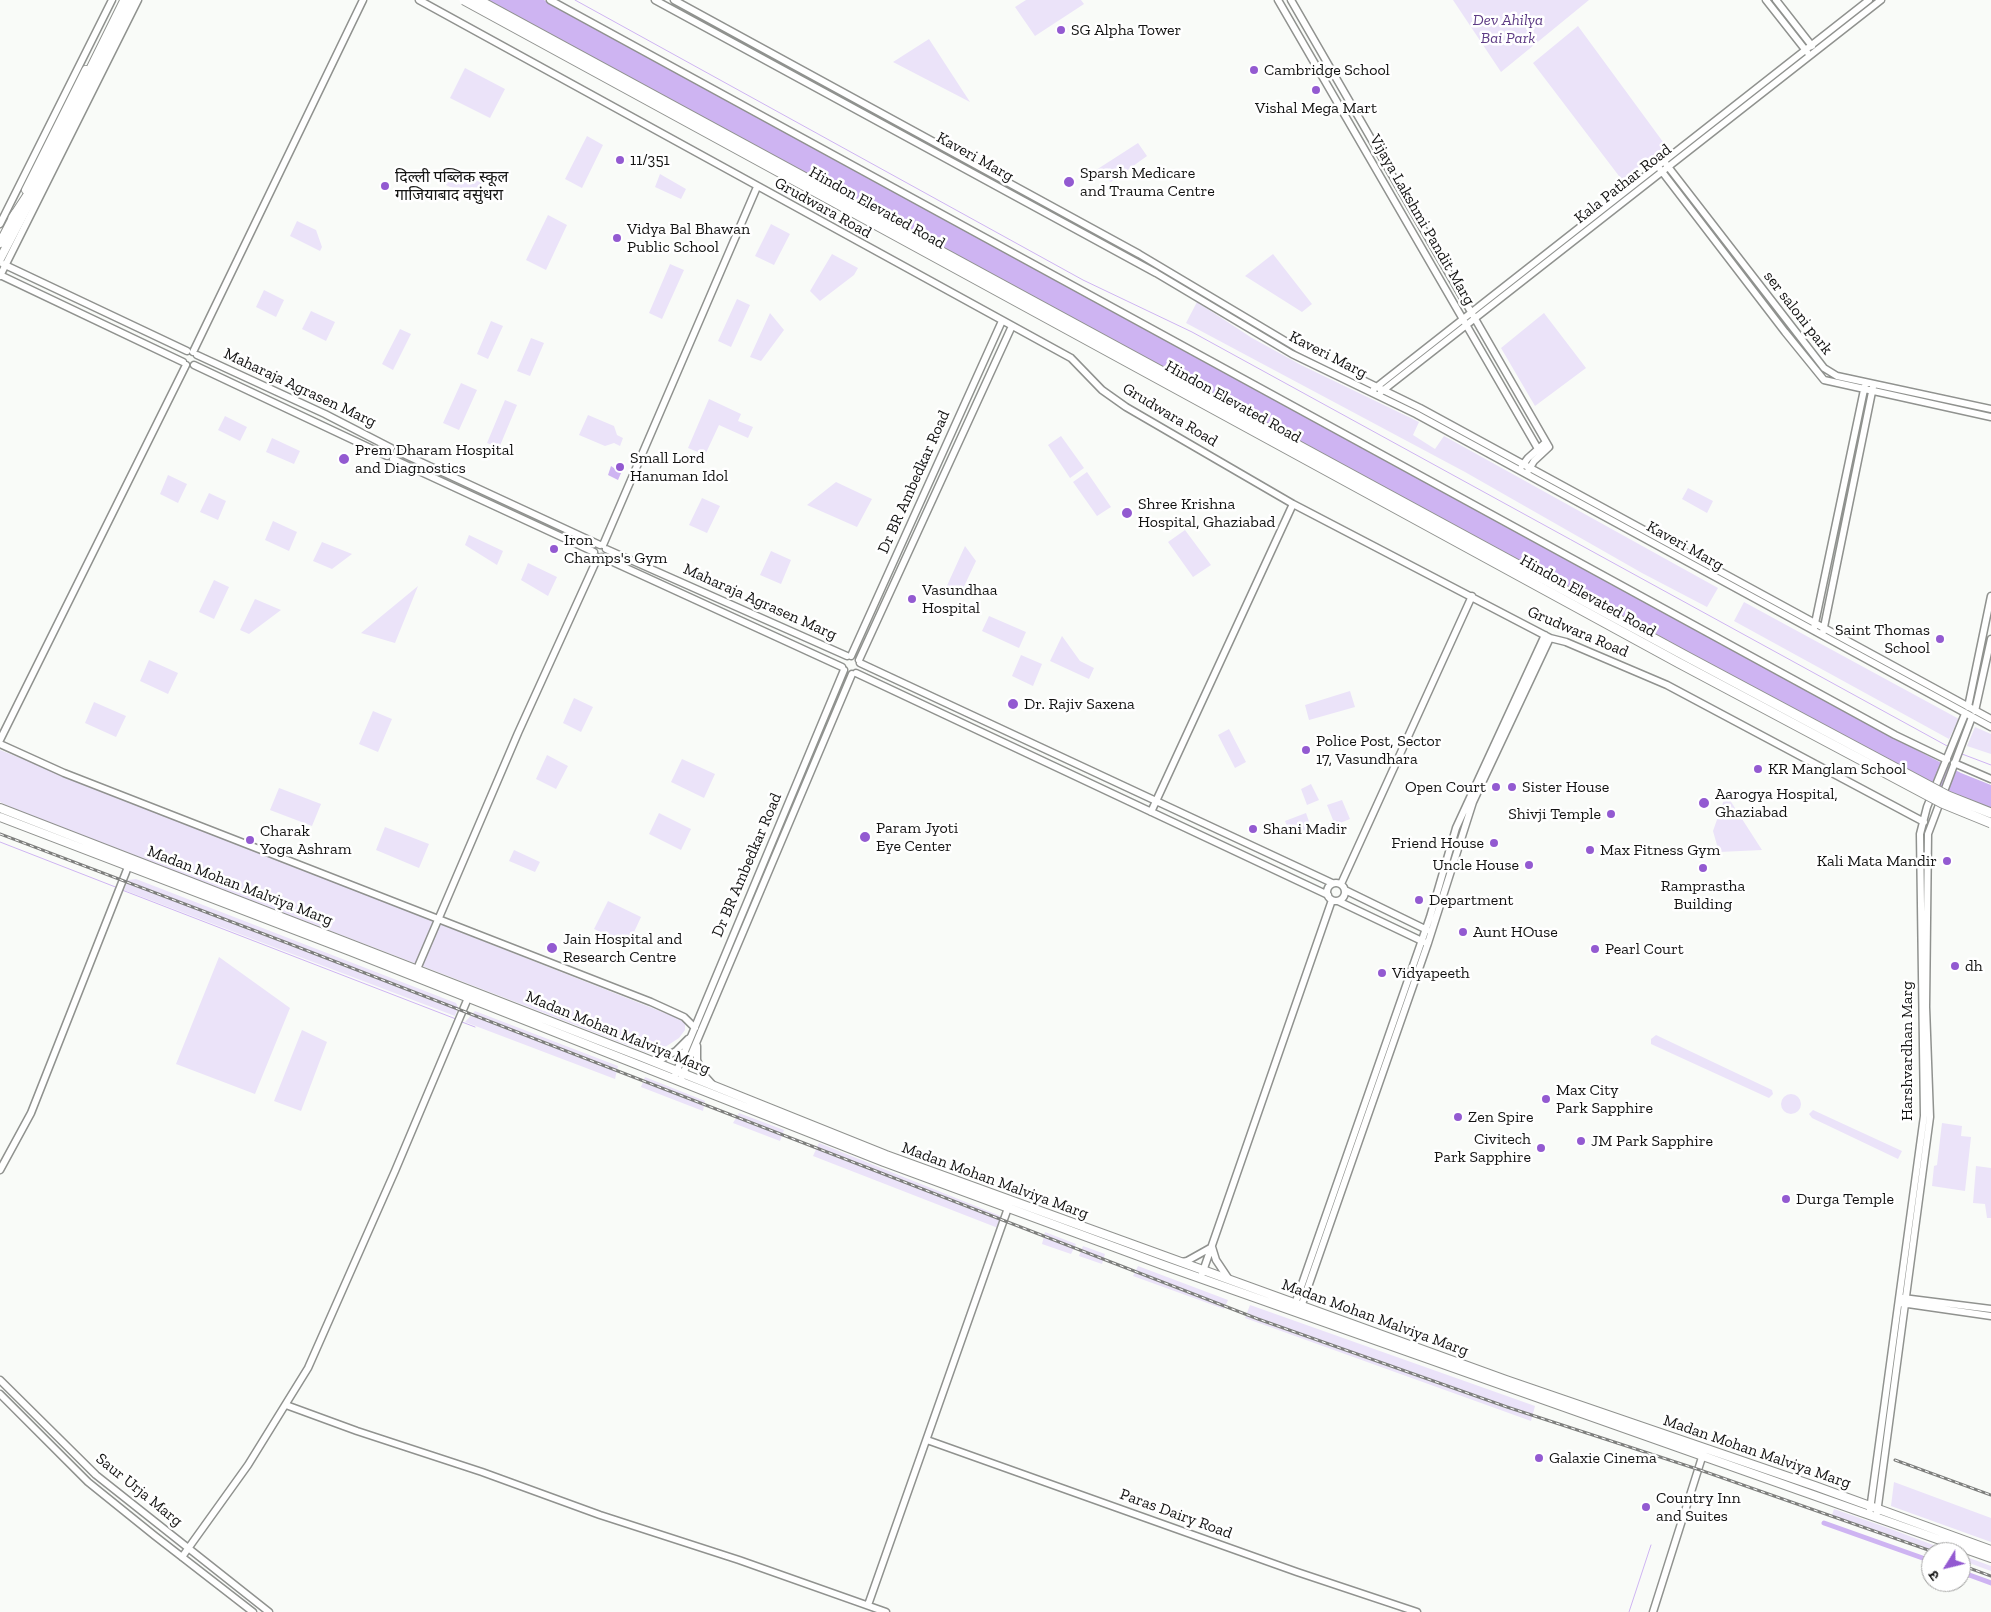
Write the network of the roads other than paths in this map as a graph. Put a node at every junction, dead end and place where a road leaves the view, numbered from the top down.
1 (112, 0) edge
2 (121, 0) edge
3 (125, 0) edge
4 (132, 0) edge
5 (138, 0) edge
6 (363, 0) edge
7 (419, 0) edge
8 (464, 0) edge
9 (478, 0) edge
10 (550, 0) edge
11 (656, 0) edge
12 (674, 0) edge
13 (1278, 0) edge
14 (1290, 0) edge
15 (1766, 0) edge
16 (1776, 0) edge
17 (1869, 0) edge
18 (1881, 0) edge
19 (1813, 48) junction
20 (1807, 52) junction
21 (1665, 163) junction
22 (1659, 168) junction
23 (757, 187) junction
24 (13, 218) junction
25 (0, 224) edge
26 (0, 243) edge
27 (2, 262) edge
28 (0, 275) edge
29 (1473, 314) junction
30 (1002, 321) junction
31 (1464, 321) junction
32 (1012, 326) junction
33 (192, 353) junction
34 (185, 363) junction
35 (194, 365) junction
36 (1866, 382) junction
37 (1873, 387) junction
38 (1864, 389) junction
39 (1377, 391) junction
40 (1991, 409) edge
41 (1991, 417) edge
42 (394, 449) junction
43 (1539, 451) junction
44 (390, 457) junction
45 (1526, 466) junction
46 (1519, 472) junction
47 (1526, 475) junction
48 (1293, 504) junction
49 (603, 546) junction
50 (1671, 550) junction
51 (598, 555) junction
52 (1472, 596) junction
53 (1991, 596) edge
54 (1815, 624) junction
55 (1823, 628) junction
56 (1813, 631) junction
57 (1547, 636) junction
58 (1822, 636) junction
59 (1991, 639) edge
60 (850, 656) junction
61 (860, 662) junction
62 (843, 668) junction
63 (854, 674) junction
64 (1966, 710) junction
65 (1973, 714) junction
66 (1991, 719) edge
67 (1991, 727) edge
68 (0, 740) edge
69 (0, 744) edge
70 (1947, 759) junction
71 (1955, 762) junction
72 (1991, 779) edge
73 (1156, 801) junction
74 (0, 808) edge
75 (1151, 812) junction
76 (1991, 813) edge
77 (0, 817) edge
78 (1924, 822) junction
79 (1991, 823) edge
80 (128, 867) junction
81 (1332, 883) junction
82 (1341, 884) junction
83 (1345, 890) junction
84 (1333, 898) junction
85 (438, 920) junction
86 (1428, 930) junction
87 (1424, 942) junction
88 (417, 969) junction
89 (468, 998) junction
90 (695, 1033) junction
91 (651, 1061) junction
92 (678, 1076) junction
93 (714, 1086) junction
94 (1921, 1156) junction
95 (0, 1170) edge
96 (1008, 1208) junction
97 (1212, 1247) junction
98 (1178, 1263) junction
99 (1202, 1275) junction
100 (1231, 1282) junction
101 (1902, 1300) junction
102 (1298, 1306) junction
103 (1991, 1309) edge
104 (1991, 1316) edge
105 (0, 1380) edge
106 (0, 1394) edge
107 (286, 1405) junction
108 (927, 1440) junction
109 (1704, 1452) junction
110 (1874, 1511) junction
111 (188, 1548) junction
112 (1991, 1550) edge
113 (182, 1557) junction
114 (1991, 1558) edge
115 (868, 1605) junction
116 (253, 1612) edge
117 (269, 1612) edge
118 (886, 1612) edge
119 (1417, 1612) edge
120 (1653, 1612) edge

1 - 25 street
2 - 24 main road
3 - 24 highway
4 - 27 main road
5 - 27 street
6 - 33 street
7 - 23 street, Grudwara Road
8 - 79 highway, Hindon Elevated Road, bridge
9 - 76 highway, Hindon Elevated Road, bridge
10 - 70 street
11 - 39 street, Kaveri Marg
12 - 39 street, Kaveri Marg
13 - 31 street, Vijaya Lakshmi Pandit Marg
14 - 29 street, Vijaya Lakshmi Pandit Marg
15 - 20 street
16 - 19 street
17 - 19 street, Kala Pathar Road
18 - 19 street, Kala Pathar Road
19 - 20 street, Kala Pathar Road
20 - 21 street, Kala Pathar Road
21 - 22 street, Kala Pathar Road
21 - 36 street, ser saloni park
22 - 29 street, Kala Pathar Road
22 - 38 street
23 - 30 street, Grudwara Road
23 - 49 street
24 - 26 main road
27 - 28 street
27 - 33 street, Maharaja Agrasen Marg
28 - 34 street
29 - 31 street, Kala Pathar Road
29 - 43 street, Vijaya Lakshmi Pandit Marg
30 - 32 street, Grudwara Road
30 - 60 street, Dr BR Ambedkar Road
31 - 39 street, Kala Pathar Road
31 - 43 street, Vijaya Lakshmi Pandit Marg
32 - 48 street, Grudwara Road
32 - 61 street, Dr BR Ambedkar Road
33 - 34 street
33 - 35 street
33 - 42 street, Maharaja Agrasen Marg
34 - 35 street
34 - 68 street
35 - 44 street, Maharaja Agrasen Marg
36 - 37 street, ser saloni park
36 - 38 street
37 - 38 street
37 - 40 street, ser saloni park
37 - 41 street
37 - 55 street
38 - 54 street
39 - 45 street, Kaveri Marg
39 - 46 street, Kaveri Marg
42 - 44 street, Maharaja Agrasen Marg
42 - 44 street
42 - 49 street, Maharaja Agrasen Marg
43 - 45 street
44 - 51 street, Maharaja Agrasen Marg
45 - 46 street
45 - 47 street
45 - 50 street, Kaveri Marg
46 - 47 street, Kaveri Marg
47 - 50 street, Kaveri Marg
48 - 52 street, Grudwara Road
48 - 73 street
49 - 51 street
49 - 51 street
49 - 60 street, Maharaja Agrasen Marg
50 - 54 street, Kaveri Marg
50 - 56 street, Kaveri Marg
51 - 62 street, Maharaja Agrasen Marg
51 - 85 street
52 - 57 street, Grudwara Road
52 - 82 street
53 - 64 street, Harshvardhan Marg
54 - 55 street, Kaveri Marg
54 - 56 street
55 - 58 street
55 - 64 street, Kaveri Marg
56 - 58 street, Kaveri Marg
57 - 78 street, Grudwara Road
57 - 86 street
58 - 64 street, Kaveri Marg
59 - 65 street, Harshvardhan Marg
60 - 61 street
60 - 62 street
61 - 63 street
61 - 73 street
62 - 63 street
62 - 90 street, Dr BR Ambedkar Road
63 - 75 street
63 - 90 street, Dr BR Ambedkar Road
64 - 65 street, Kaveri Marg
64 - 70 street, Harshvardhan Marg
65 - 66 street, Kaveri Marg
65 - 67 street, Kaveri Marg
65 - 71 street, Harshvardhan Marg
69 - 85 street
70 - 78 street, Harshvardhan Marg, bridge
71 - 72 street
71 - 94 street, Harshvardhan Marg, bridge
73 - 75 street
73 - 81 street
74 - 88 main road, Madan Mohan Malviya Marg
75 - 84 street
77 - 80 main road, Madan Mohan Malviya Marg
78 - 94 street, Harshvardhan Marg
80 - 89 main road, Madan Mohan Malviya Marg
80 - 95 street
81 - 82 street
81 - 84 street
82 - 83 street
83 - 84 street
83 - 86 street
84 - 87 street
84 - 97 street
85 - 88 street
85 - 90 street
86 - 87 street
87 - 102 street
88 - 91 main road, Madan Mohan Malviya Marg
89 - 92 main road, Madan Mohan Malviya Marg
89 - 107 street
90 - 91 street
90 - 92 street, Dr BR Ambedkar Road
90 - 93 street
91 - 92 main road, Madan Mohan Malviya Marg
92 - 93 main road, Madan Mohan Malviya Marg
92 - 96 main road, Madan Mohan Malviya Marg
93 - 98 main road, Madan Mohan Malviya Marg
94 - 101 street, Harshvardhan Marg
96 - 99 main road, Madan Mohan Malviya Marg
96 - 108 street
97 - 98 street
97 - 99 street
97 - 100 street
98 - 99 main road, Madan Mohan Malviya Marg
99 - 100 main road, Madan Mohan Malviya Marg
99 - 109 main road, Madan Mohan Malviya Marg
100 - 102 main road, Madan Mohan Malviya Marg
101 - 103 street
101 - 104 street
101 - 110 street, Harshvardhan Marg
102 - 109 main road, Madan Mohan Malviya Marg
105 - 111 street, Saur Urja Marg
106 - 113 street, Saur Urja Marg
107 - 111 street
107 - 115 street
108 - 115 street
108 - 119 street, Paras Dairy Road
109 - 110 main road, Madan Mohan Malviya Marg
109 - 120 street
110 - 112 main road, Madan Mohan Malviya Marg
110 - 114 main road, Madan Mohan Malviya Marg
111 - 113 street
111 - 117 street, Saur Urja Marg
113 - 116 street, Saur Urja Marg
115 - 118 street

